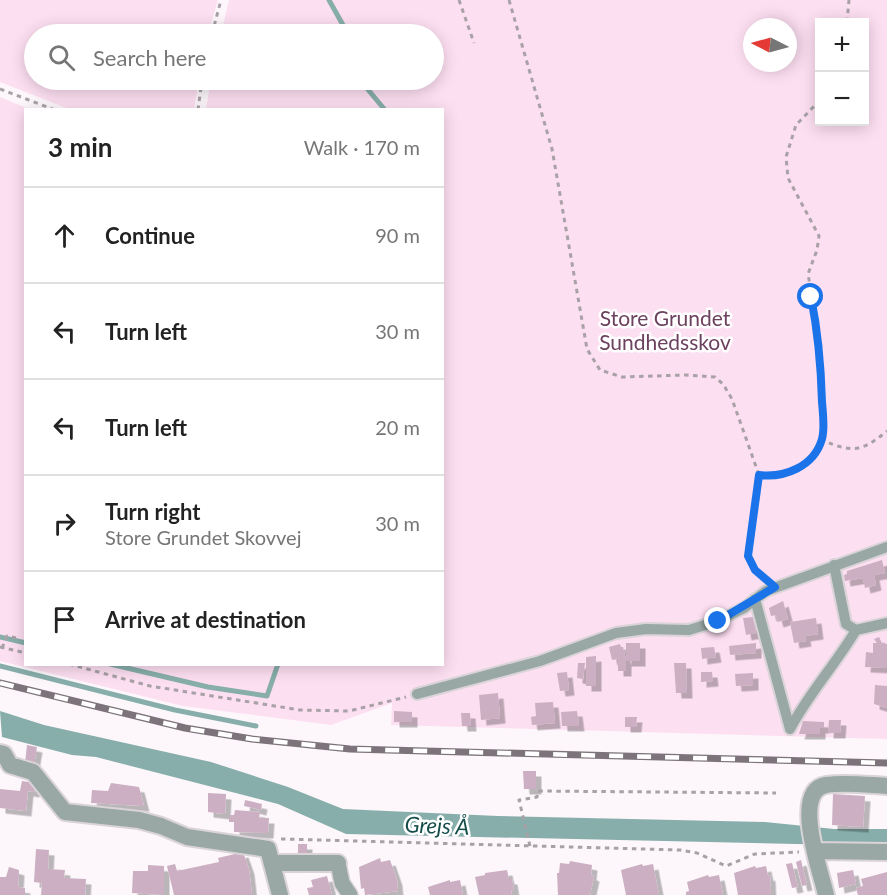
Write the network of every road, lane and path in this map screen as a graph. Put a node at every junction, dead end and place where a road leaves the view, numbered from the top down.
1 (221, 0) edge
2 (459, 0) edge
3 (509, 0) edge
4 (849, 0) edge
5 (847, 18) edge
6 (215, 24) edge
7 (474, 44) dead end
8 (0, 89) edge
9 (201, 90) edge
10 (815, 104) edge
11 (50, 108) edge
12 (198, 108) edge
13 (887, 431) edge
14 (822, 440) junction
15 (759, 475) junction
16 (887, 547) edge
17 (834, 565) junction
18 (775, 587) junction
19 (755, 599) junction
20 (887, 623) edge
21 (856, 630) junction
22 (16, 638) dead end
23 (1, 647) edge
24 (24, 653) edge
25 (76, 666) edge
26 (417, 694) joint
27 (0, 753) edge
28 (887, 786) edge
29 (776, 793) dead end
30 (530, 844) junction
31 (816, 849) junction
32 (887, 852) edge
33 (270, 856) junction
34 (338, 863) joint
35 (280, 895) edge
36 (350, 895) edge
37 (826, 895) edge

1 - 6 path
2 - 7 path
3 - 15 path
4 - 5 path
8 - 11 path
9 - 12 path
10 - 14 path
13 - 14 path
14 - 15 path
15 - 18 path
16 - 17 lane
17 - 18 lane
17 - 21 lane
18 - 19 lane
19 - 21 lane
19 - 26 lane
20 - 21 lane
22 - 23 path
23 - 24 path
25 - 26 path
27 - 33 street
28 - 31 street
29 - 30 path
30 - 31 path
30 - 33 path
31 - 32 street
31 - 37 street
33 - 34 street
33 - 35 street
34 - 36 street

